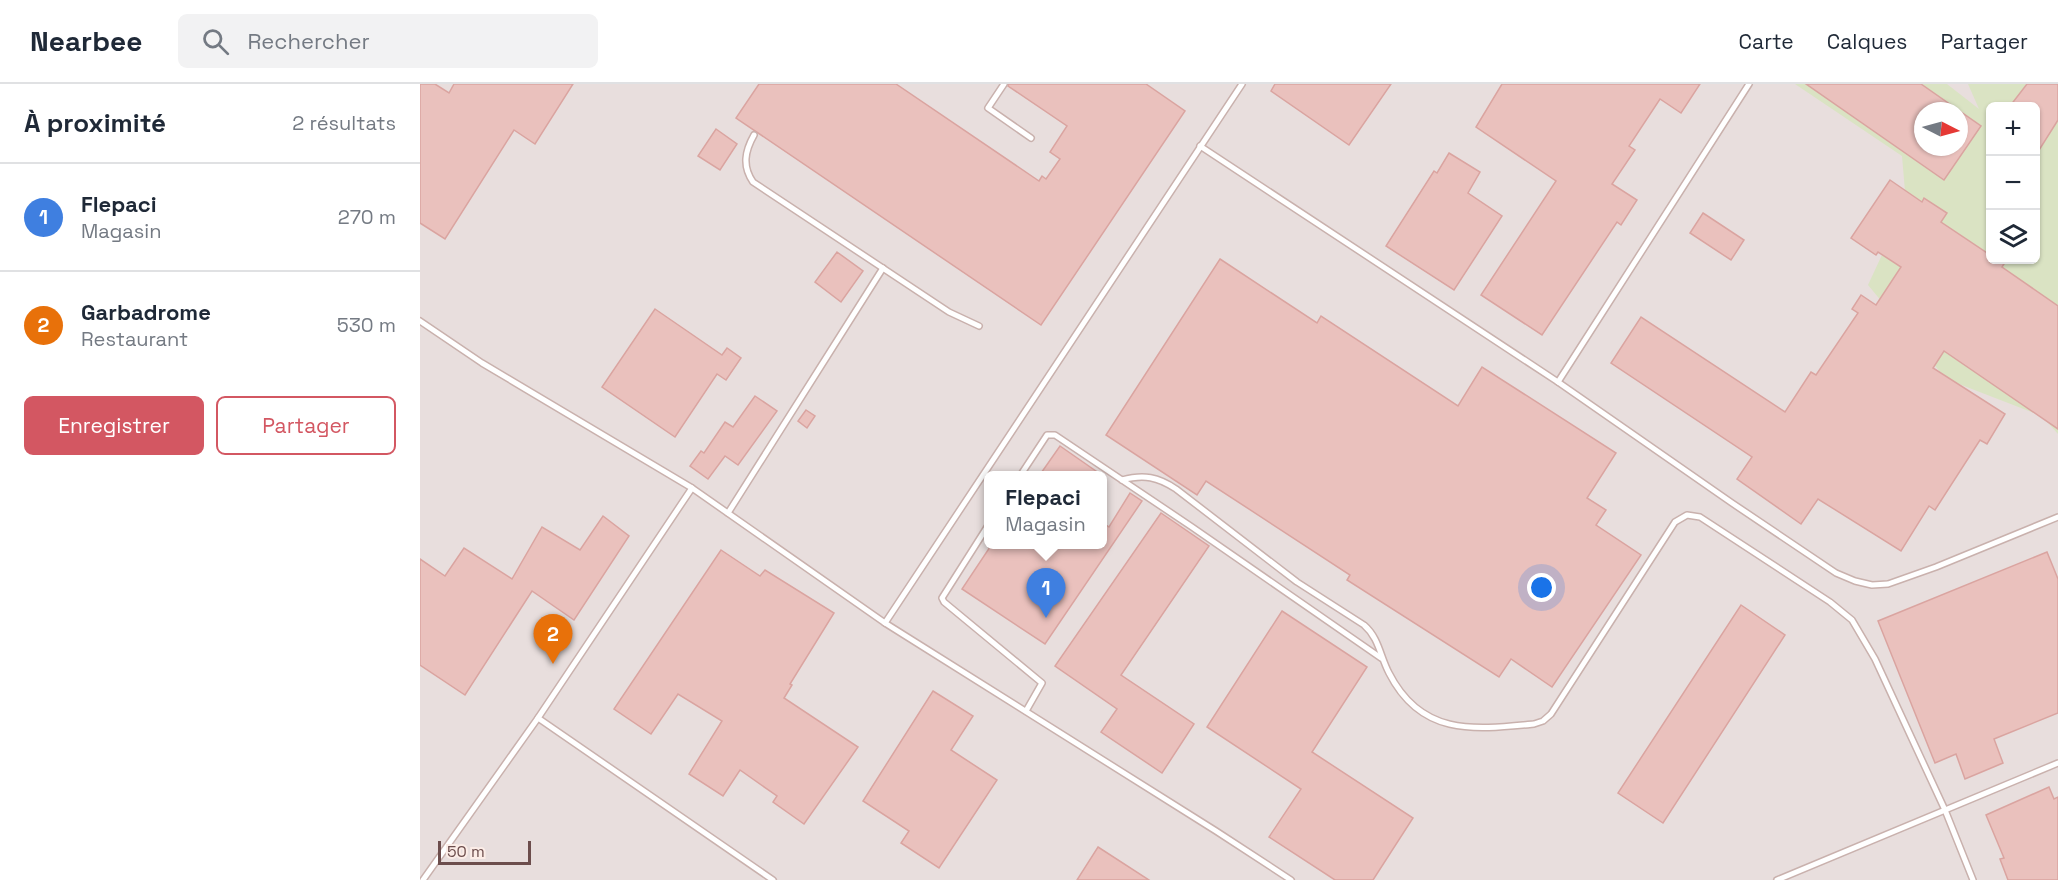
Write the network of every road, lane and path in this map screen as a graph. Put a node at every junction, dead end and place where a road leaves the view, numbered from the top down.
1 (1004, 84) edge
2 (1242, 84) edge
3 (1749, 84) edge
4 (754, 135) dead end
5 (1031, 138) dead end
6 (1200, 146) junction
7 (883, 268) junction
8 (420, 321) edge
9 (979, 326) dead end
10 (1558, 382) junction
11 (985, 471) edge
12 (1023, 471) edge
13 (984, 473) edge
14 (1122, 480) junction
15 (692, 488) junction
16 (728, 513) junction
17 (2058, 518) edge
18 (984, 532) edge
19 (885, 623) junction
20 (1381, 658) junction
21 (1026, 711) junction
22 (538, 718) junction
23 (2058, 763) edge
24 (1945, 810) junction
25 (423, 880) edge
26 (773, 880) edge
27 (1291, 880) edge
28 (1777, 880) edge
29 (1973, 880) edge

1 - 5 lane
2 - 6 lane
3 - 10 lane
4 - 7 lane
6 - 10 lane
6 - 11 lane
7 - 9 lane
7 - 16 lane
8 - 15 lane
10 - 17 lane
12 - 14 lane
13 - 19 lane
14 - 20 lane
14 - 20 lane
15 - 16 lane
15 - 22 lane
16 - 19 lane
18 - 21 lane
19 - 21 lane
20 - 24 lane
21 - 27 lane
22 - 25 lane
22 - 26 lane
23 - 24 lane
24 - 28 lane
24 - 29 lane

